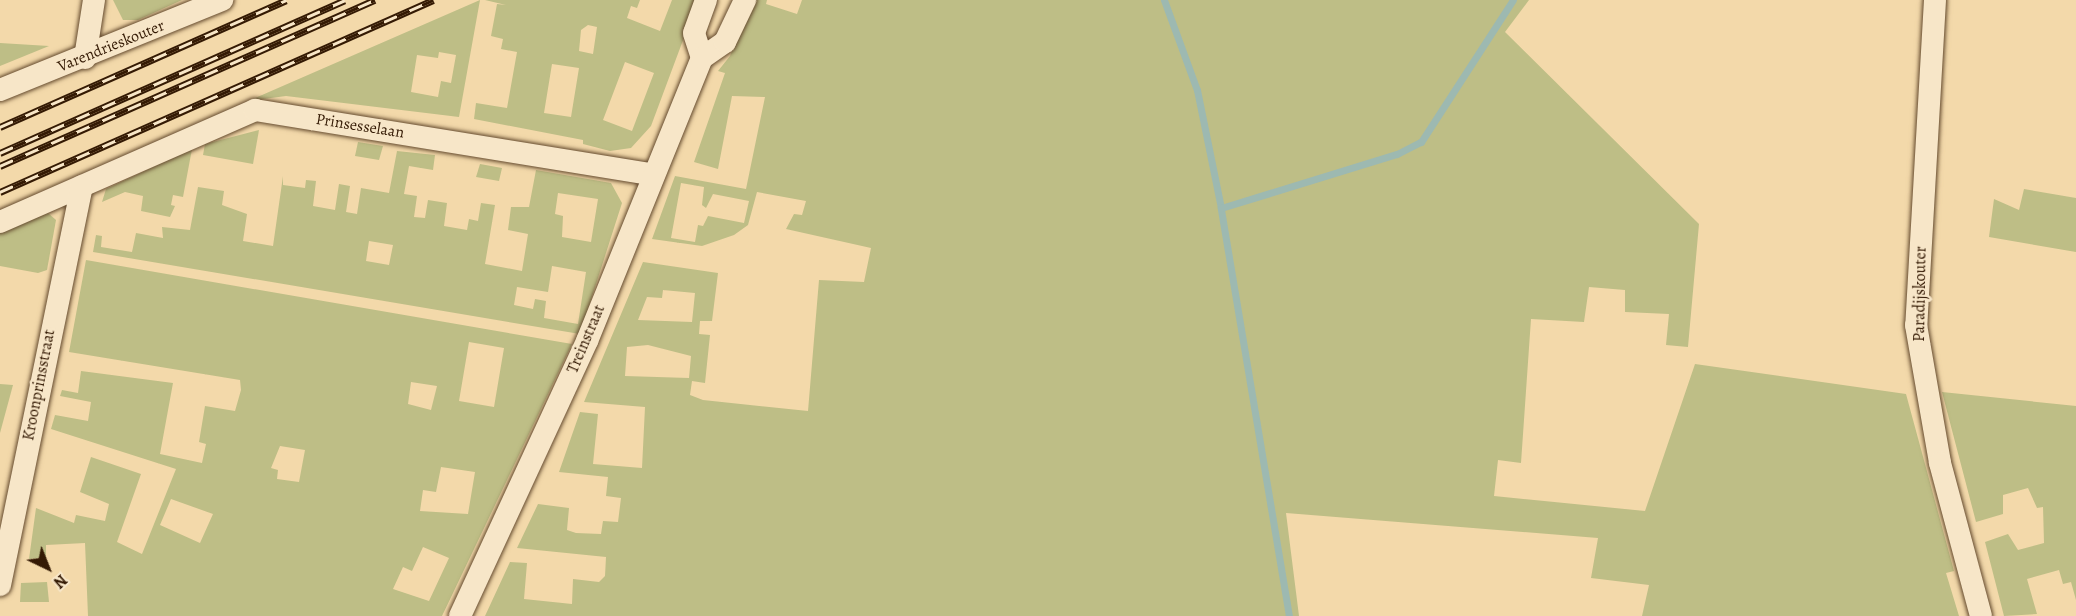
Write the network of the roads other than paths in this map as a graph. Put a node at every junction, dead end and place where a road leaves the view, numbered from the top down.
1 (94, 0) edge
2 (222, 0) edge
3 (706, 0) edge
4 (745, 0) edge
5 (1935, 0) edge
6 (85, 57) junction
7 (702, 58) junction
8 (0, 90) edge
9 (652, 174) junction
10 (82, 186) junction
11 (0, 222) edge
12 (0, 585) edge
13 (460, 616) edge
14 (1981, 616) edge

1 - 6 street
2 - 6 street, Varendrieskouter
3 - 7 street
4 - 7 street
5 - 14 street, Paradijskouter
6 - 8 street, Varendrieskouter
7 - 9 street, Treinstraat
9 - 10 street, Prinsesselaan
9 - 13 street, Treinstraat
10 - 11 street, Prinsesselaan
10 - 12 street, Kroonprinsstraat

